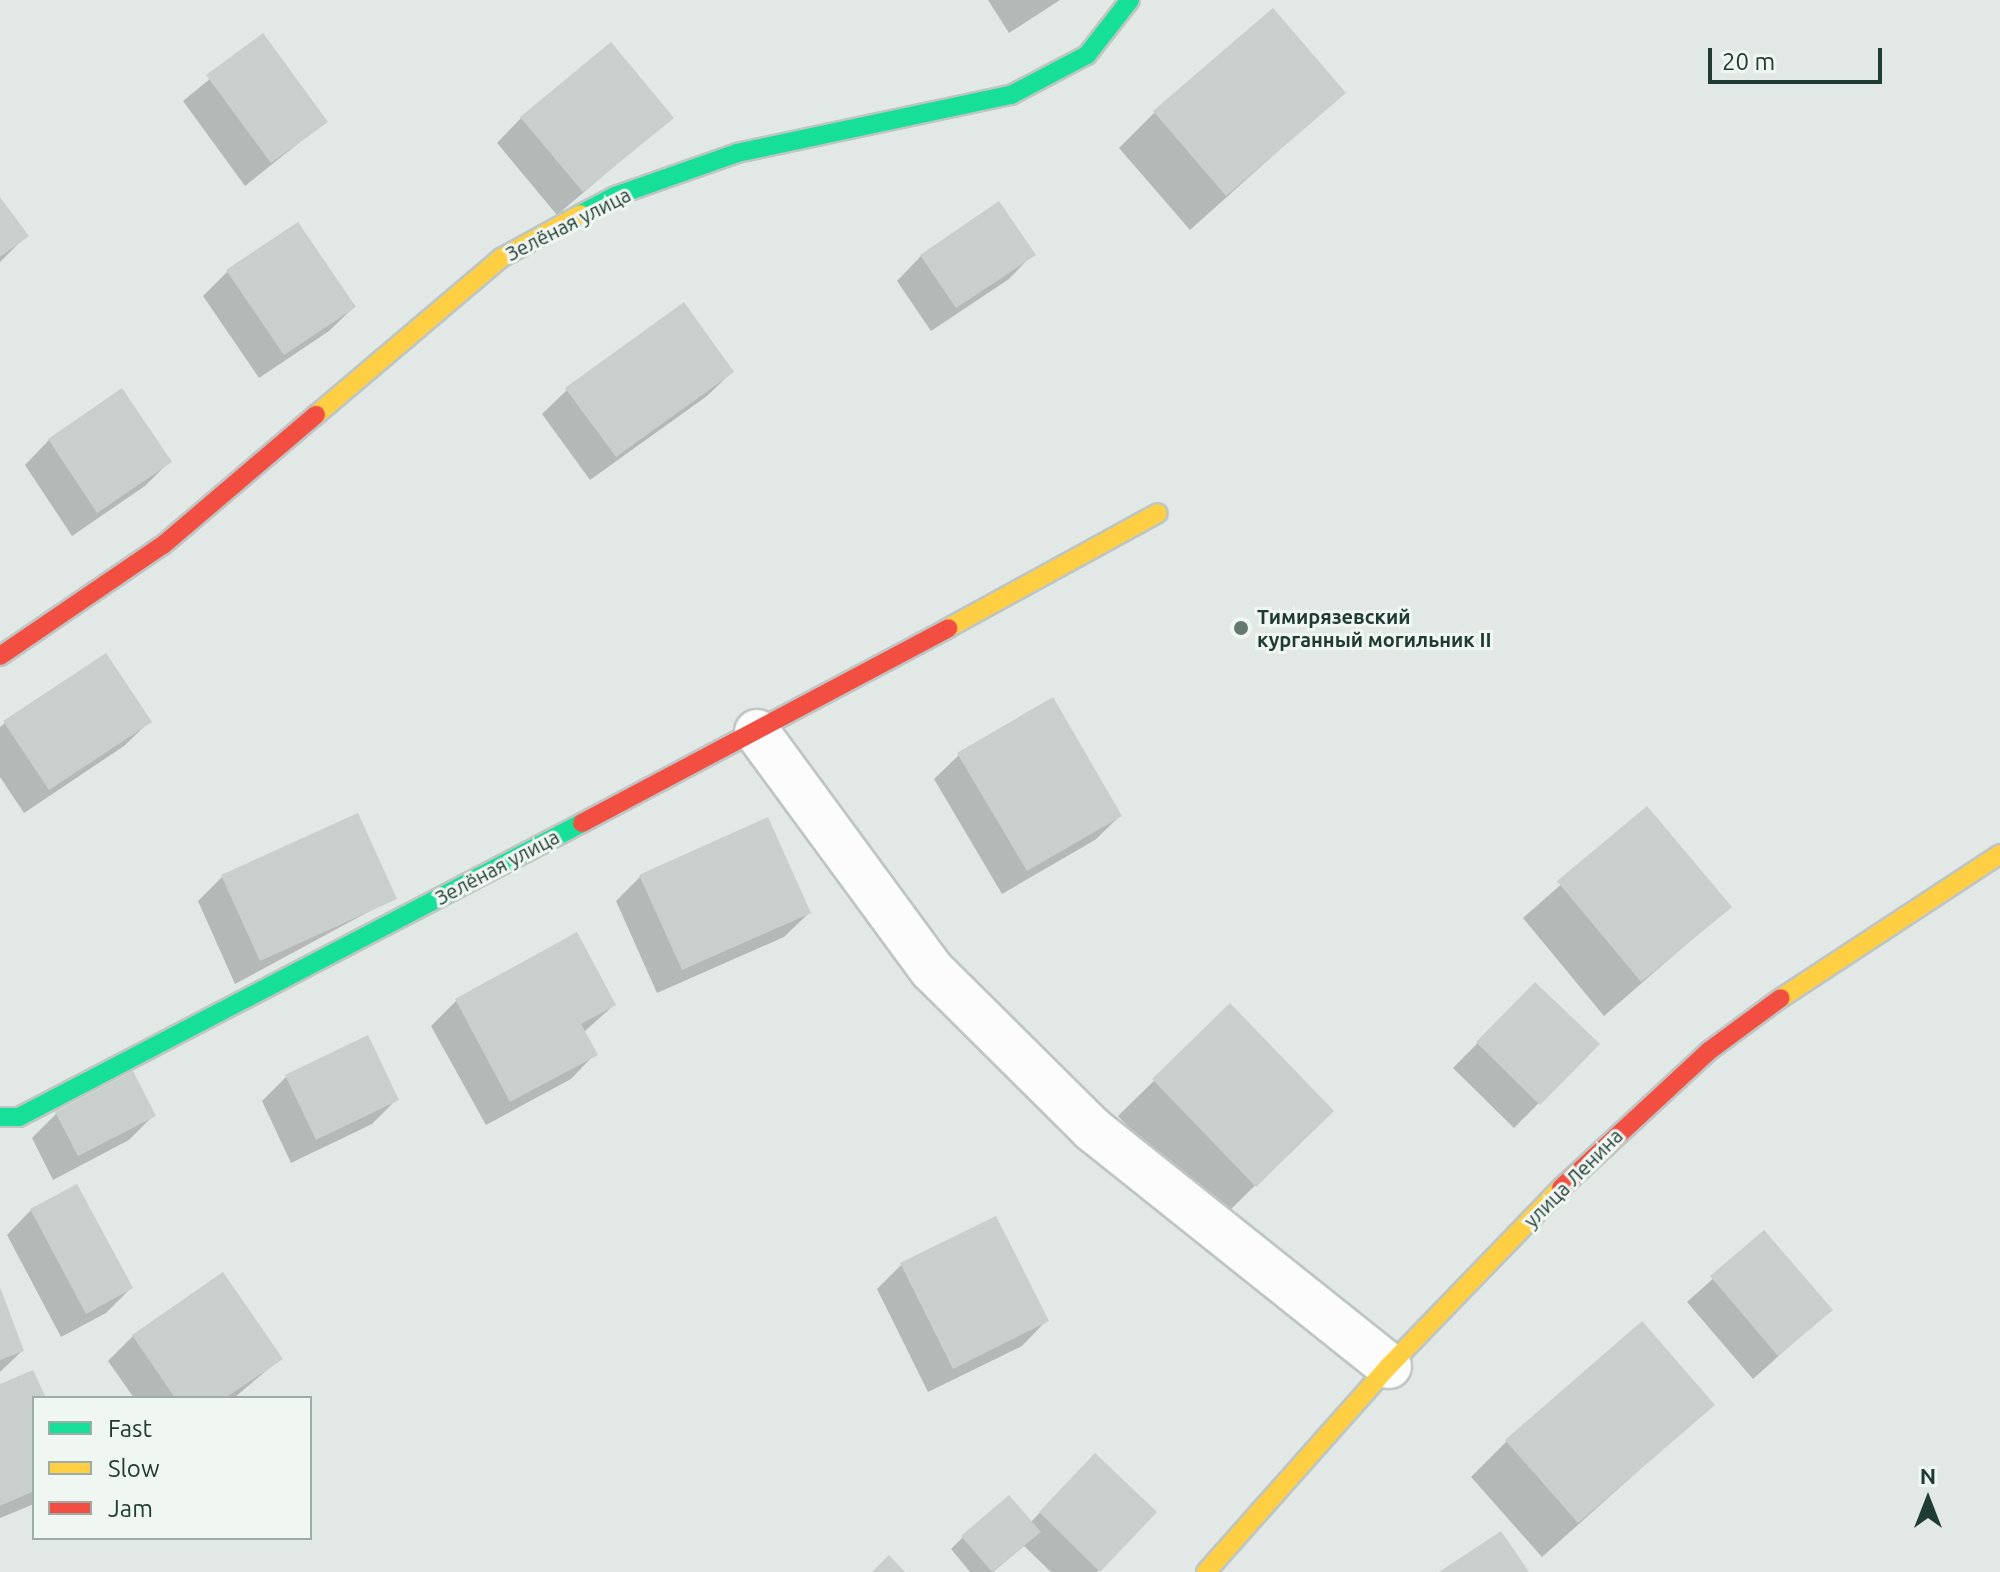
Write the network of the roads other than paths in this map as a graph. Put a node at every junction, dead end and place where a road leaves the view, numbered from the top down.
1 (1130, 0) edge
2 (1158, 513) dead end
3 (0, 656) edge
4 (757, 732) junction
5 (2000, 854) edge
6 (0, 1117) edge
7 (1389, 1366) junction
8 (1206, 1572) edge

1 - 3 street, Зелёная улица
2 - 4 street, Зелёная улица
4 - 6 street, Зелёная улица
4 - 7 street
5 - 7 street, улица Ленина
7 - 8 street, улица Ленина

